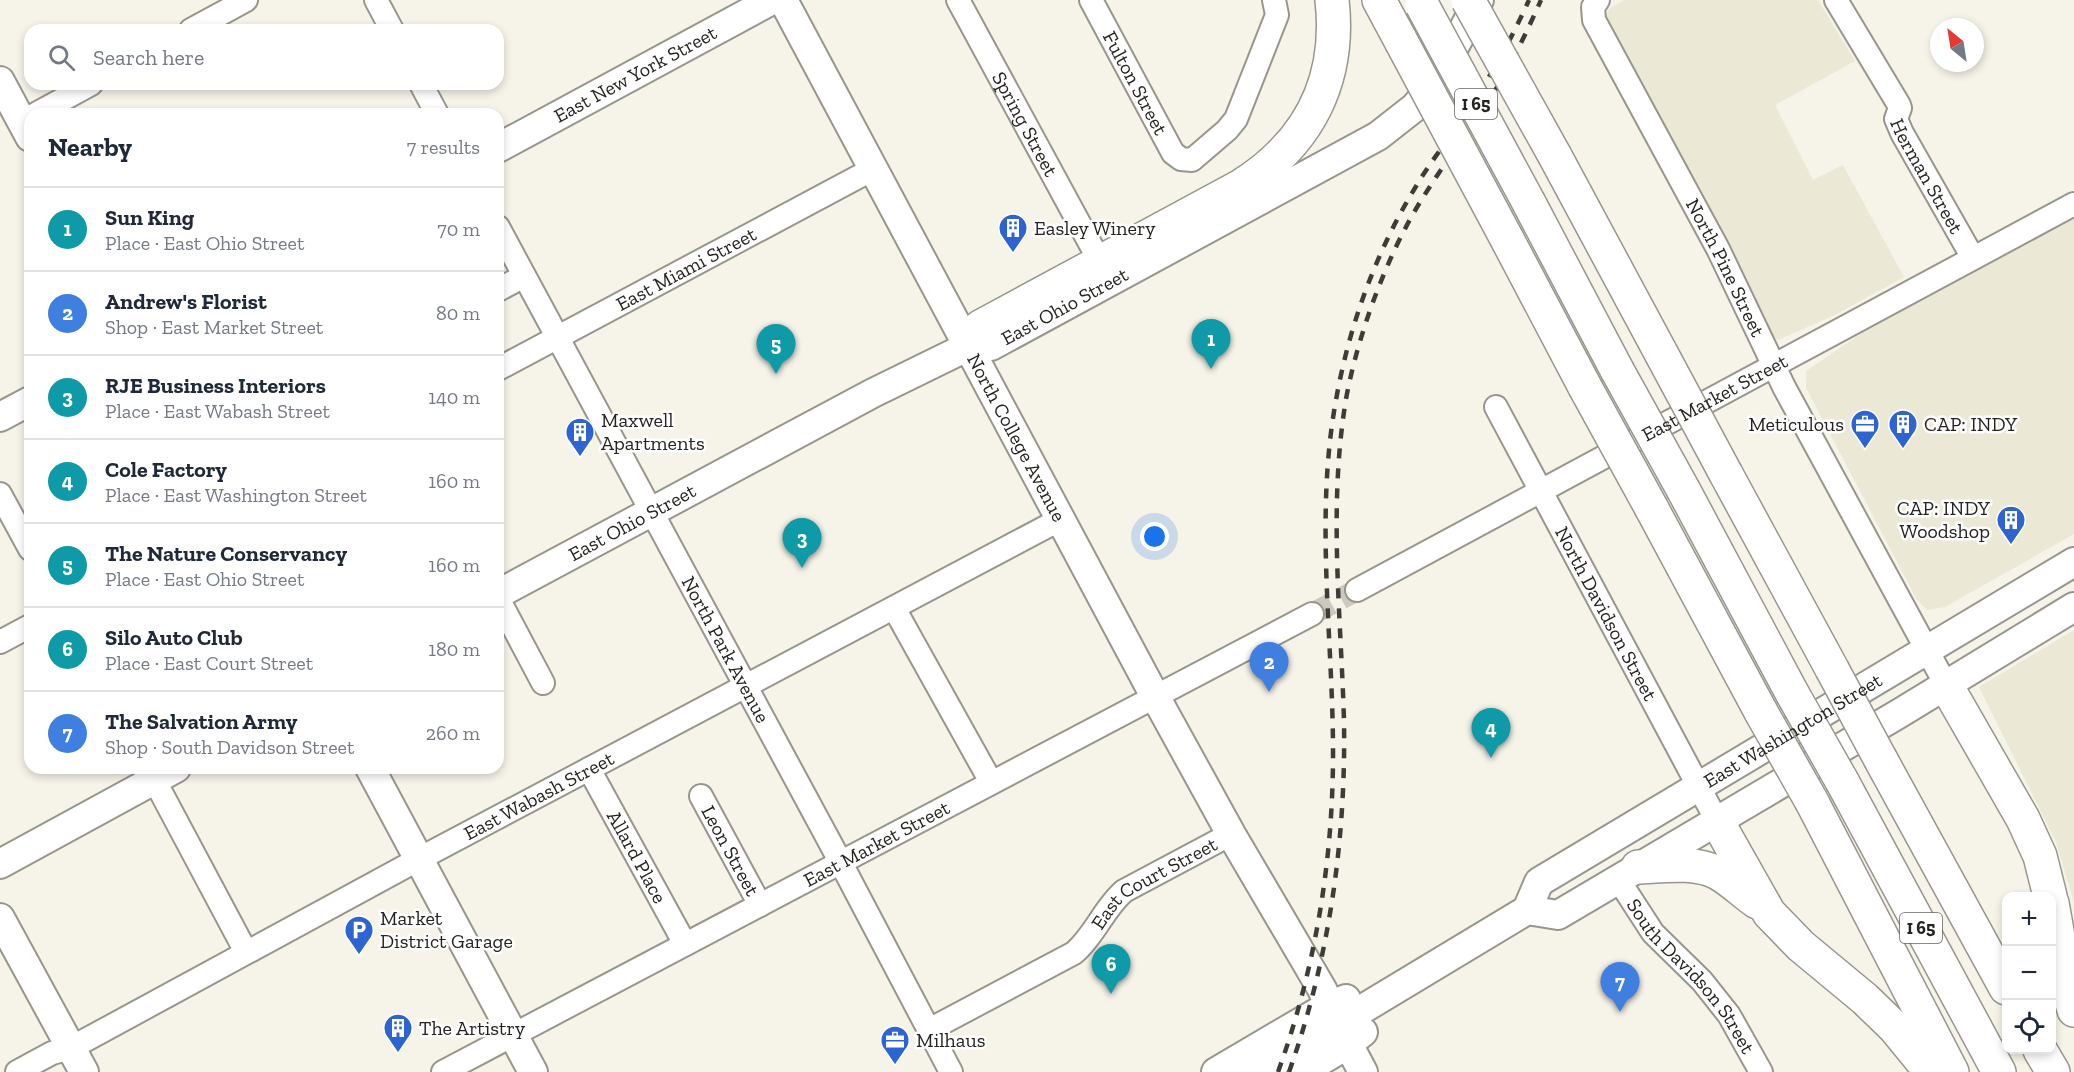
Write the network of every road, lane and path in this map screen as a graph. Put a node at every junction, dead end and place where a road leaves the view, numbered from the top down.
1 (246, 0) edge
2 (772, 0) edge
3 (783, 0) edge
4 (958, 0) edge
5 (1091, 0) edge
6 (1274, 0) edge
7 (1332, 0) edge
8 (1379, 0) edge
9 (1468, 0) edge
10 (1479, 0) edge
11 (1836, 0) edge
12 (378, 1) edge
13 (1421, 2) edge
14 (1596, 3) edge
15 (202, 24) edge
16 (389, 24) edge
17 (0, 81) edge
18 (81, 90) edge
19 (424, 90) edge
20 (52, 108) edge
21 (434, 108) edge
22 (24, 114) edge
23 (504, 145) edge
24 (873, 169) junction
25 (2074, 204) edge
26 (504, 238) edge
27 (1092, 247) dead end
28 (1973, 258) junction
29 (524, 276) junction
30 (504, 287) edge
31 (557, 338) junction
32 (969, 346) junction
33 (504, 366) edge
34 (1774, 366) junction
35 (24, 404) edge
36 (1496, 407) dead end
37 (0, 417) edge
38 (1541, 491) junction
39 (0, 494) edge
40 (651, 513) junction
41 (1061, 519) junction
42 (24, 538) edge
43 (2074, 562) edge
44 (1357, 590) tunnel mouth
45 (504, 593) edge
46 (2074, 607) edge
47 (504, 608) edge
48 (894, 608) junction
49 (1312, 614) tunnel mouth
50 (24, 629) edge
51 (0, 642) edge
52 (1926, 651) junction
53 (543, 683) dead end
54 (1946, 685) junction
55 (746, 686) junction
56 (1155, 695) junction
57 (589, 769) junction
58 (156, 774) edge
59 (160, 774) edge
60 (373, 774) edge
61 (991, 782) junction
62 (1699, 787) junction
63 (701, 796) dead end
64 (1717, 820) junction
65 (1231, 834) junction
66 (419, 859) junction
67 (840, 862) junction
68 (0, 864) edge
69 (1628, 873) junction
70 (2049, 892) edge
71 (760, 905) junction
72 (1527, 910) junction
73 (1769, 912) junction
74 (0, 918) edge
75 (2056, 926) edge
76 (685, 944) junction
77 (246, 952) junction
78 (2002, 979) edge
79 (2074, 1010) edge
80 (1338, 1025) junction
81 (929, 1030) junction
82 (513, 1035) junction
83 (2042, 1054) edge
84 (77, 1060) edge
85 (17, 1072) edge
86 (443, 1072) edge
87 (533, 1072) edge
88 (951, 1072) edge
89 (1216, 1072) edge
90 (1258, 1072) edge
91 (1302, 1072) edge
92 (1364, 1072) edge
93 (1761, 1072) edge
94 (1931, 1072) edge
95 (1952, 1072) edge
96 (1999, 1072) edge
97 (2053, 1072) edge

1 - 15 street
2 - 23 main road, East New York Street
3 - 24 main road, North College Avenue
4 - 27 street, Spring Street
5 - 6 street, Fulton Street
7 - 32 highway
8 - 95 highway, bridge
9 - 78 highway, I 65, bridge
10 - 32 main road, East Ohio Street
11 - 28 street, Herman Street
12 - 16 street
13 - 96 highway, I 65, bridge
14 - 34 street, North Pine Street
17 - 22 main road
18 - 20 street
19 - 21 street
24 - 31 street, East Miami Street
24 - 32 main road, North College Avenue
25 - 28 street, East Market Street
26 - 29 street, North Park Avenue
28 - 34 street, East Market Street
29 - 30 street
29 - 31 street, North Park Avenue
31 - 33 street, East Miami Street
31 - 40 street, North Park Avenue
32 - 40 main road, East Ohio Street
32 - 41 main road, North College Avenue
34 - 38 street, East Market Street
34 - 52 street, North Pine Street
35 - 37 main road
36 - 38 street, North Davidson Street
38 - 44 street, East Market Street
38 - 62 street, North Davidson Street
39 - 42 street
40 - 45 main road, East Ohio Street
40 - 55 street, North Park Avenue
41 - 48 street, East Wabash Street
41 - 56 main road, North College Avenue
43 - 52 main road, East Washington Street
46 - 54 main road, East Washington Street
47 - 53 street
48 - 55 street, East Wabash Street
48 - 61 street
49 - 56 street, East Market Street
50 - 51 street
52 - 54 street, North Pine Street
52 - 62 main road, East Washington Street
54 - 64 main road, East Washington Street
54 - 70 highway
55 - 57 street, East Wabash Street
55 - 67 street, North Park Avenue
56 - 61 street, East Market Street
56 - 65 main road, North College Avenue
57 - 66 street, East Wabash Street
57 - 76 street, Allard Place
58 - 68 main road
59 - 77 street
60 - 66 main road
61 - 67 street, East Market Street
62 - 64 street, North Davidson Street
62 - 72 main road, East Washington Street
63 - 71 street, Leon Street
64 - 69 main road, East Washington Street
64 - 73 highway
65 - 80 main road, North College Avenue
65 - 81 street, East Court Street
66 - 77 street, East Wabash Street
66 - 82 main road
67 - 71 street, East Market Street
67 - 81 street, North Park Avenue
69 - 72 main road, East Washington Street
69 - 73 highway
69 - 93 street, South Davidson Street
71 - 76 street, East Market Street
72 - 80 main road
73 - 94 highway
74 - 84 main road
75 - 79 highway
76 - 82 street, East Market Street
77 - 84 street, East Wabash Street
80 - 89 main road
80 - 90 main road
80 - 91 main road
80 - 92 main road
81 - 88 street, North Park Avenue
82 - 86 street, East Market Street
82 - 87 main road
83 - 97 highway
84 - 85 street, East Wabash Street

